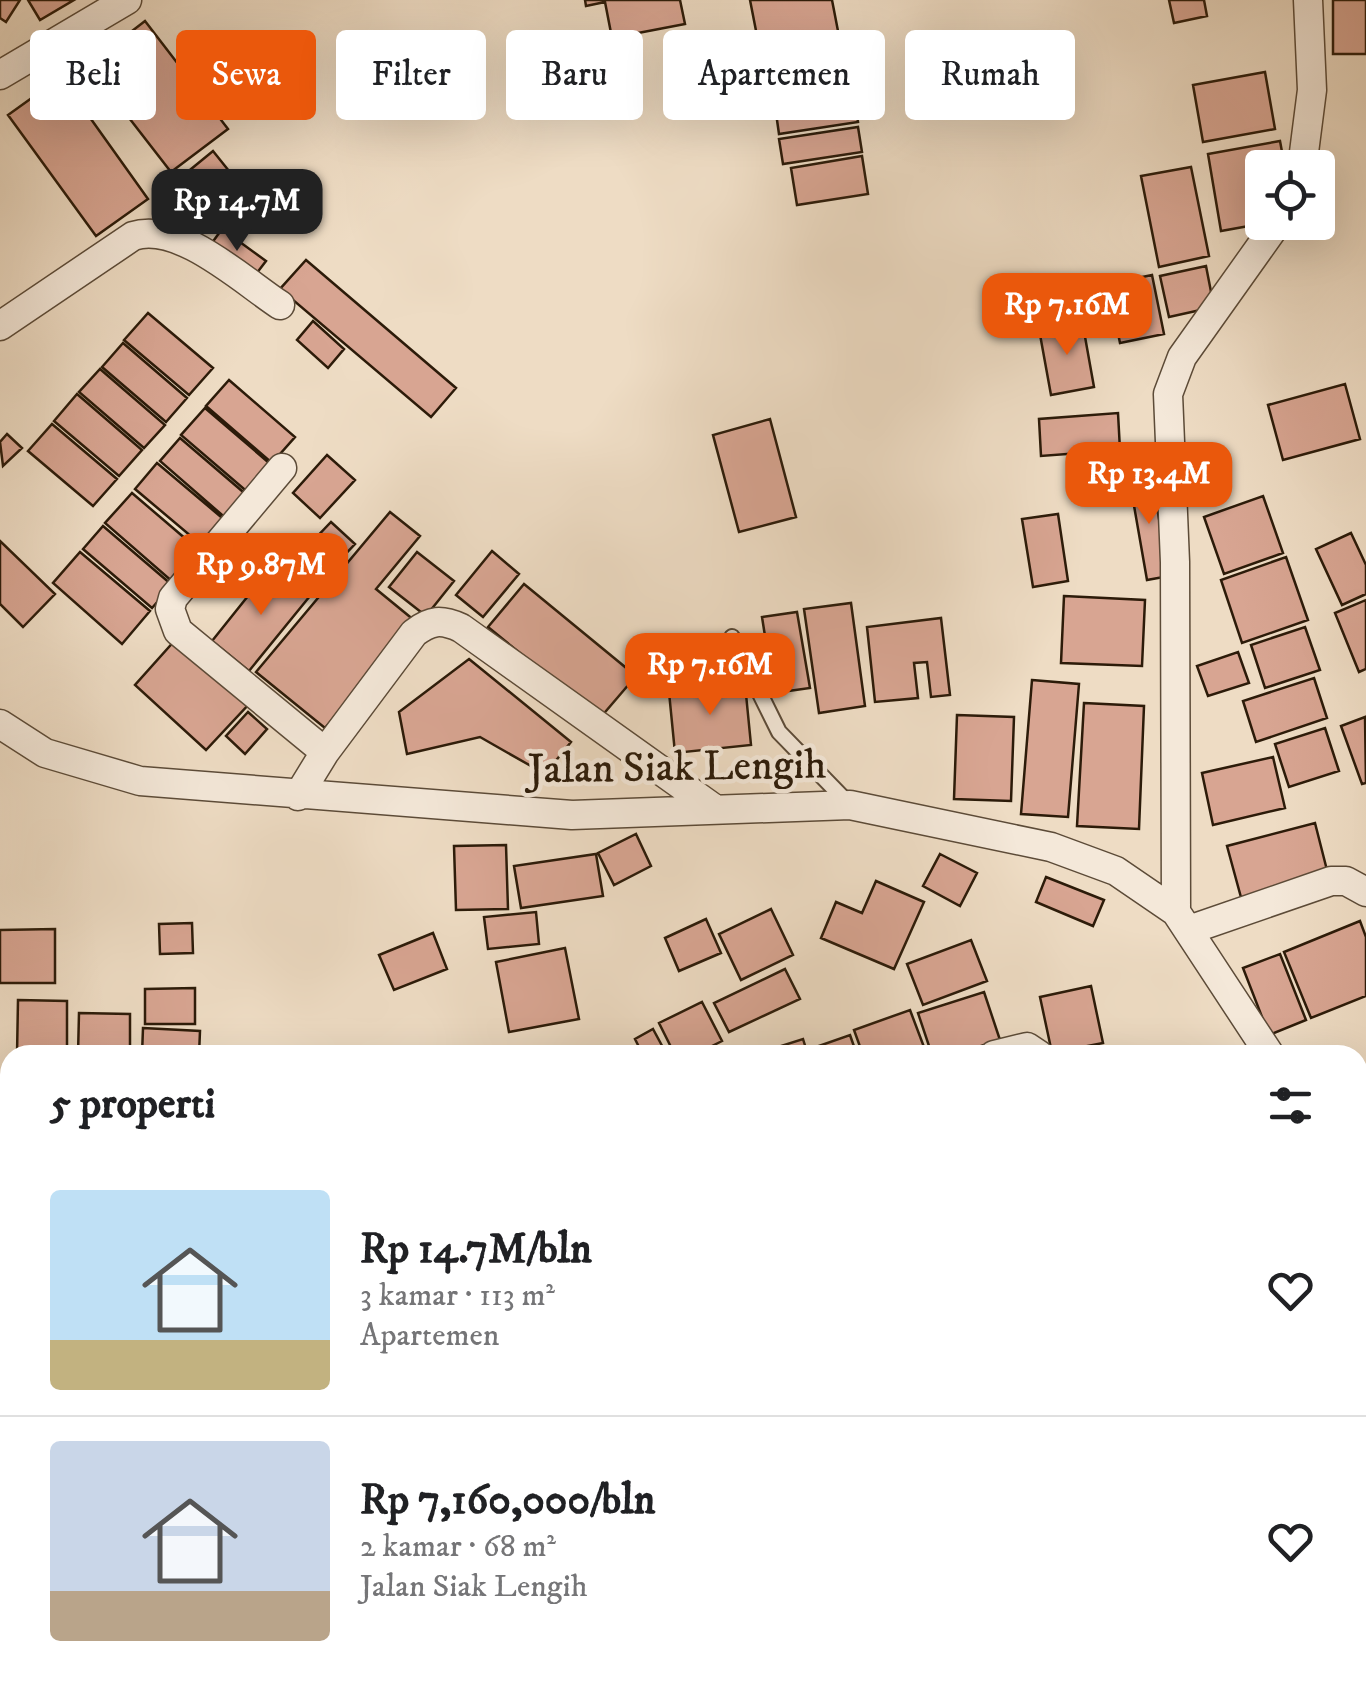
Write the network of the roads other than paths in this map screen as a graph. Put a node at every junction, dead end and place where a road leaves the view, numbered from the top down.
1 (127, 0) edge
2 (1308, 0) edge
3 (0, 76) edge
4 (1304, 150) edge
5 (1265, 240) edge
6 (280, 305) dead end
7 (0, 326) edge
8 (282, 468) dead end
9 (732, 638) dead end
10 (7, 736) edge
11 (325, 752) junction
12 (298, 796) junction
13 (850, 805) junction
14 (712, 807) junction
15 (1366, 892) edge
16 (1183, 921) junction
17 (1259, 1045) edge

1 - 3 street
2 - 4 street
5 - 16 street
6 - 7 street
8 - 11 street
9 - 13 lane
10 - 12 street, Jalan Siak Lengih
11 - 12 street
11 - 14 street
12 - 14 street, Jalan Siak Lengih
13 - 14 street, Jalan Siak Lengih
13 - 16 street, Jalan Siak Lengih
15 - 16 street
16 - 17 street, Jalan Siak Lengih

